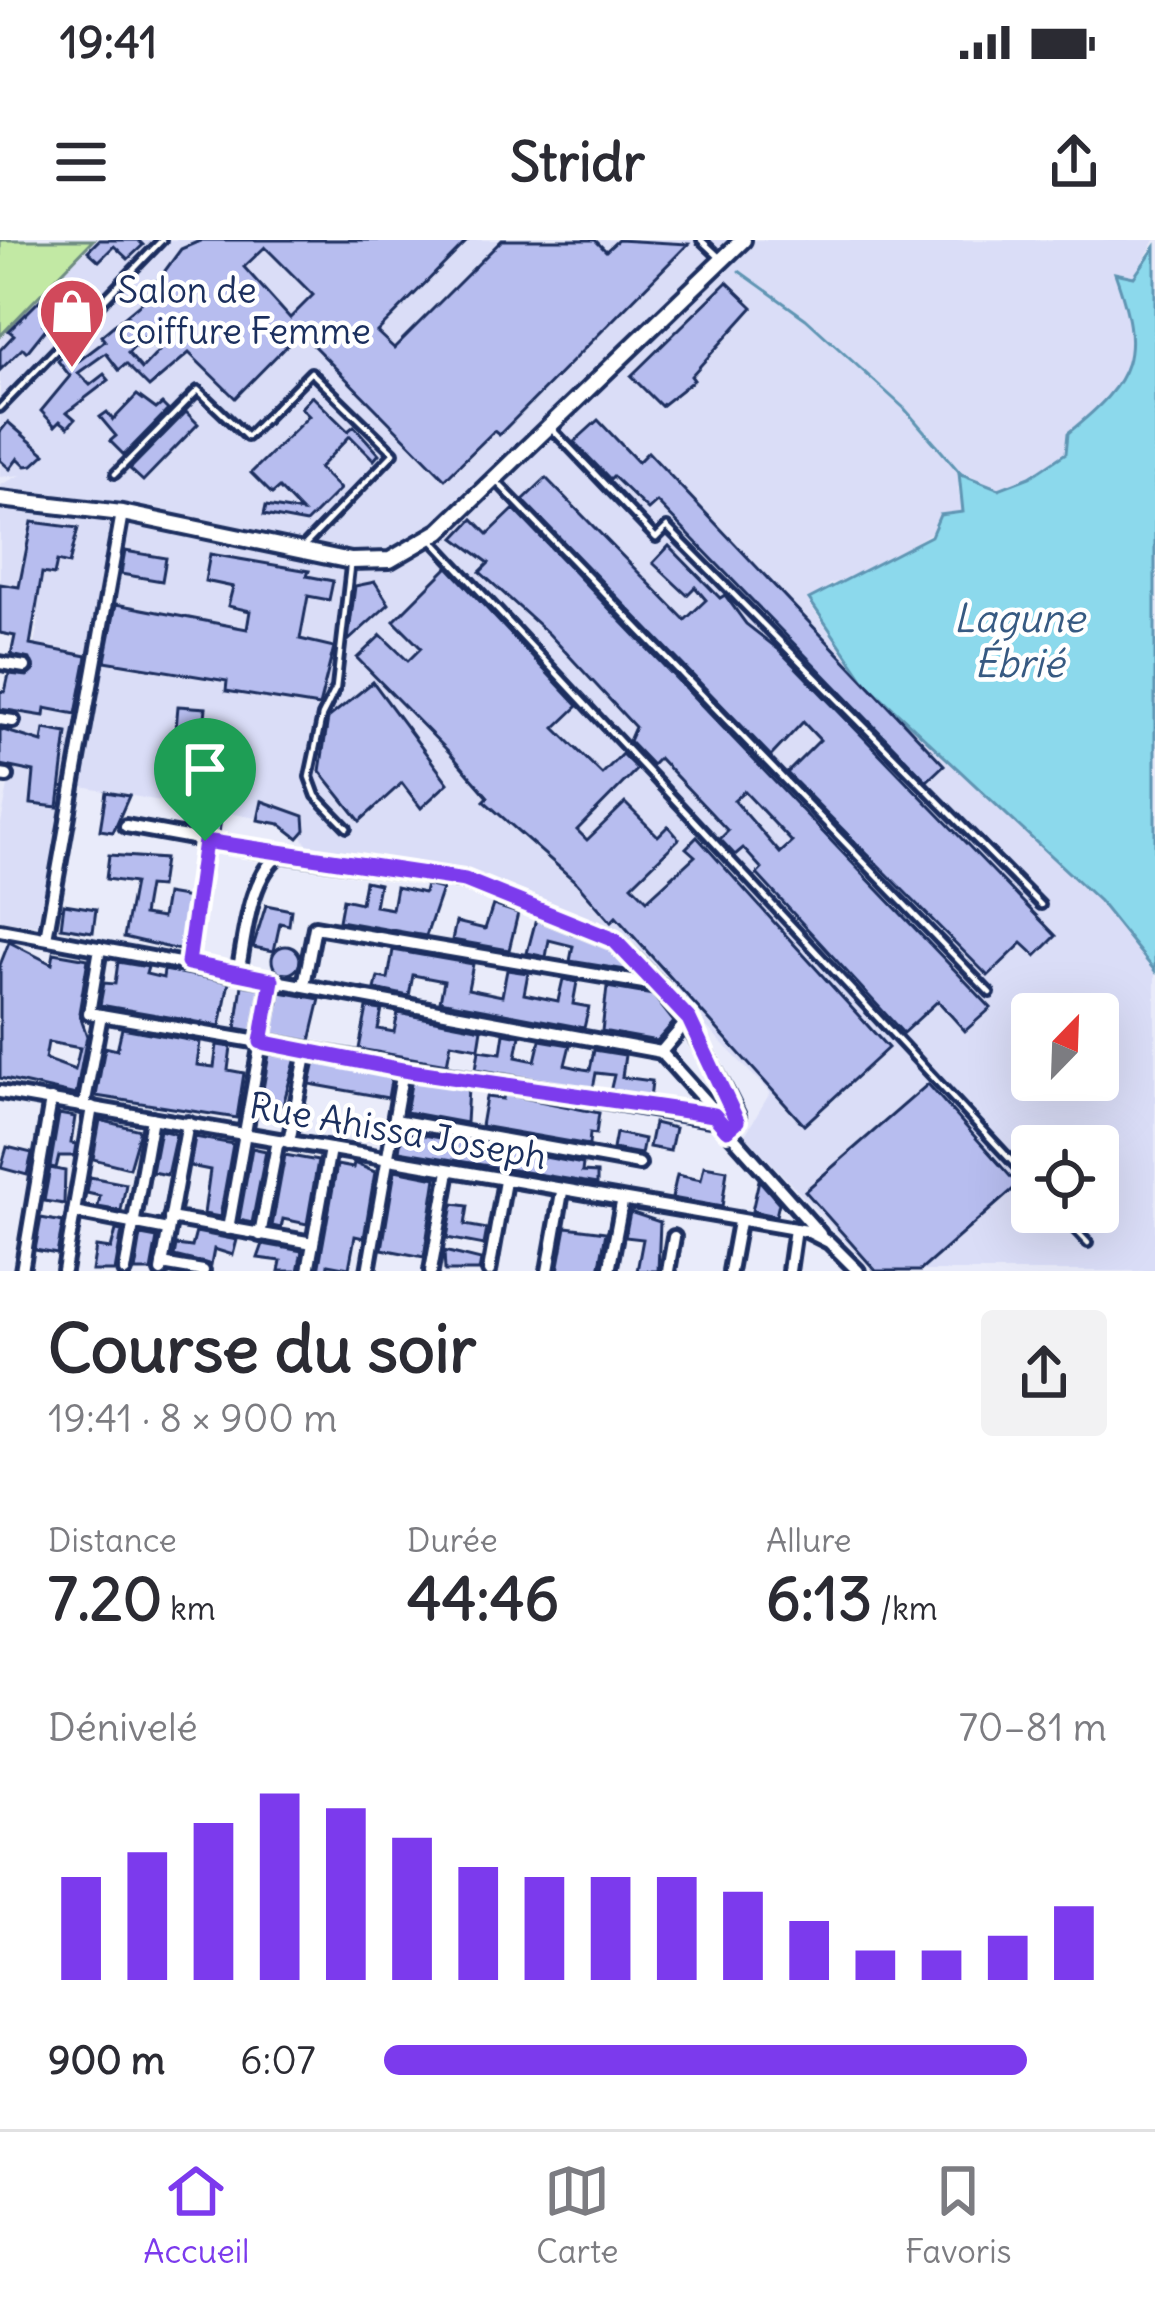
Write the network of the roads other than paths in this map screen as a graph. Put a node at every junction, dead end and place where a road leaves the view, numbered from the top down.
1 (162, 240) edge
2 (701, 240) edge
3 (743, 240) edge
4 (722, 260) junction
5 (0, 408) edge
6 (549, 426) junction
7 (115, 474) dead end
8 (494, 478) junction
9 (0, 499) edge
10 (122, 514) junction
11 (430, 538) junction
12 (299, 551) junction
13 (351, 561) junction
14 (0, 663) edge
15 (25, 667) dead end
16 (126, 826) dead end
17 (347, 828) dead end
18 (205, 841) junction
19 (280, 854) junction
20 (1041, 905) dead end
21 (1, 935) edge
22 (46, 938) junction
23 (100, 948) junction
24 (188, 963) junction
25 (238, 973) junction
26 (272, 980) junction
27 (304, 986) junction
28 (661, 986) junction
29 (990, 993) dead end
30 (100, 1015) junction
31 (689, 1019) junction
32 (261, 1042) junction
33 (307, 1051) junction
34 (660, 1051) junction
35 (403, 1070) junction
36 (0, 1092) edge
37 (51, 1100) junction
38 (88, 1107) junction
39 (712, 1117) junction
40 (152, 1118) junction
41 (395, 1120) junction
42 (188, 1124) junction
43 (727, 1130) junction
44 (245, 1134) junction
45 (284, 1141) junction
46 (330, 1149) junction
47 (388, 1160) junction
48 (1011, 1161) edge
49 (639, 1165) dead end
50 (449, 1171) junction
51 (505, 1181) junction
52 (562, 1192) junction
53 (622, 1203) junction
54 (74, 1212) junction
55 (739, 1222) junction
56 (134, 1223) junction
57 (169, 1224) junction
58 (228, 1228) junction
59 (790, 1229) junction
60 (1078, 1233) edge
61 (260, 1234) junction
62 (674, 1237) dead end
63 (822, 1237) junction
64 (313, 1244) junction
65 (1088, 1244) dead end
66 (162, 1267) edge
67 (849, 1268) edge
68 (22, 1271) edge
69 (64, 1271) edge
70 (125, 1271) edge
71 (203, 1271) edge
72 (308, 1271) edge
73 (368, 1271) edge
74 (431, 1271) edge
75 (489, 1271) edge
76 (548, 1271) edge
77 (609, 1271) edge
78 (668, 1271) edge
79 (730, 1271) edge
80 (789, 1271) edge

1 - 5 lane
2 - 4 lane
3 - 4 street
4 - 6 street
6 - 8 street
6 - 20 lane
7 - 12 lane
8 - 11 street
8 - 29 lane
9 - 10 street
10 - 12 street
10 - 22 street
11 - 13 street
11 - 48 lane
12 - 13 street
13 - 17 lane
14 - 15 street
16 - 18 street
18 - 19 street
18 - 24 lane
19 - 25 street
19 - 28 street
21 - 22 street
22 - 23 street
23 - 24 street
23 - 30 street
24 - 25 street
25 - 26 street
26 - 27 street
26 - 32 street
27 - 28 street
27 - 34 street
28 - 31 street
30 - 32 street
30 - 38 street
31 - 34 street
31 - 43 street
32 - 33 street
32 - 44 street
33 - 35 street
33 - 45 street
34 - 39 street
35 - 39 street
35 - 41 street
36 - 37 street, Rue Ahissa Joseph
37 - 38 street, Rue Ahissa Joseph
37 - 68 street
38 - 40 street, Rue Ahissa Joseph
38 - 54 street
39 - 43 street
40 - 42 street, Rue Ahissa Joseph
40 - 56 street
41 - 47 street
41 - 49 street
42 - 44 street, Rue Ahissa Joseph
42 - 57 street
43 - 63 street
44 - 45 street, Rue Ahissa Joseph
44 - 58 street
45 - 46 street, Rue Ahissa Joseph
45 - 61 street
46 - 47 street, Rue Ahissa Joseph
46 - 64 street
47 - 50 street, Rue Ahissa Joseph
47 - 73 street
50 - 51 street, Rue Ahissa Joseph
50 - 74 street
51 - 52 street, Rue Ahissa Joseph
51 - 75 street
52 - 53 street, Rue Ahissa Joseph
52 - 76 street
53 - 55 street, Rue Ahissa Joseph
53 - 77 street
54 - 56 street
54 - 69 street
55 - 59 street, Rue Ahissa Joseph
55 - 79 street
56 - 57 street
56 - 70 street
57 - 58 street
57 - 66 street
58 - 61 street
59 - 63 street, Rue Ahissa Joseph
59 - 80 street
60 - 65 lane
61 - 64 street
62 - 78 street
63 - 67 street
64 - 72 street
66 - 71 street

